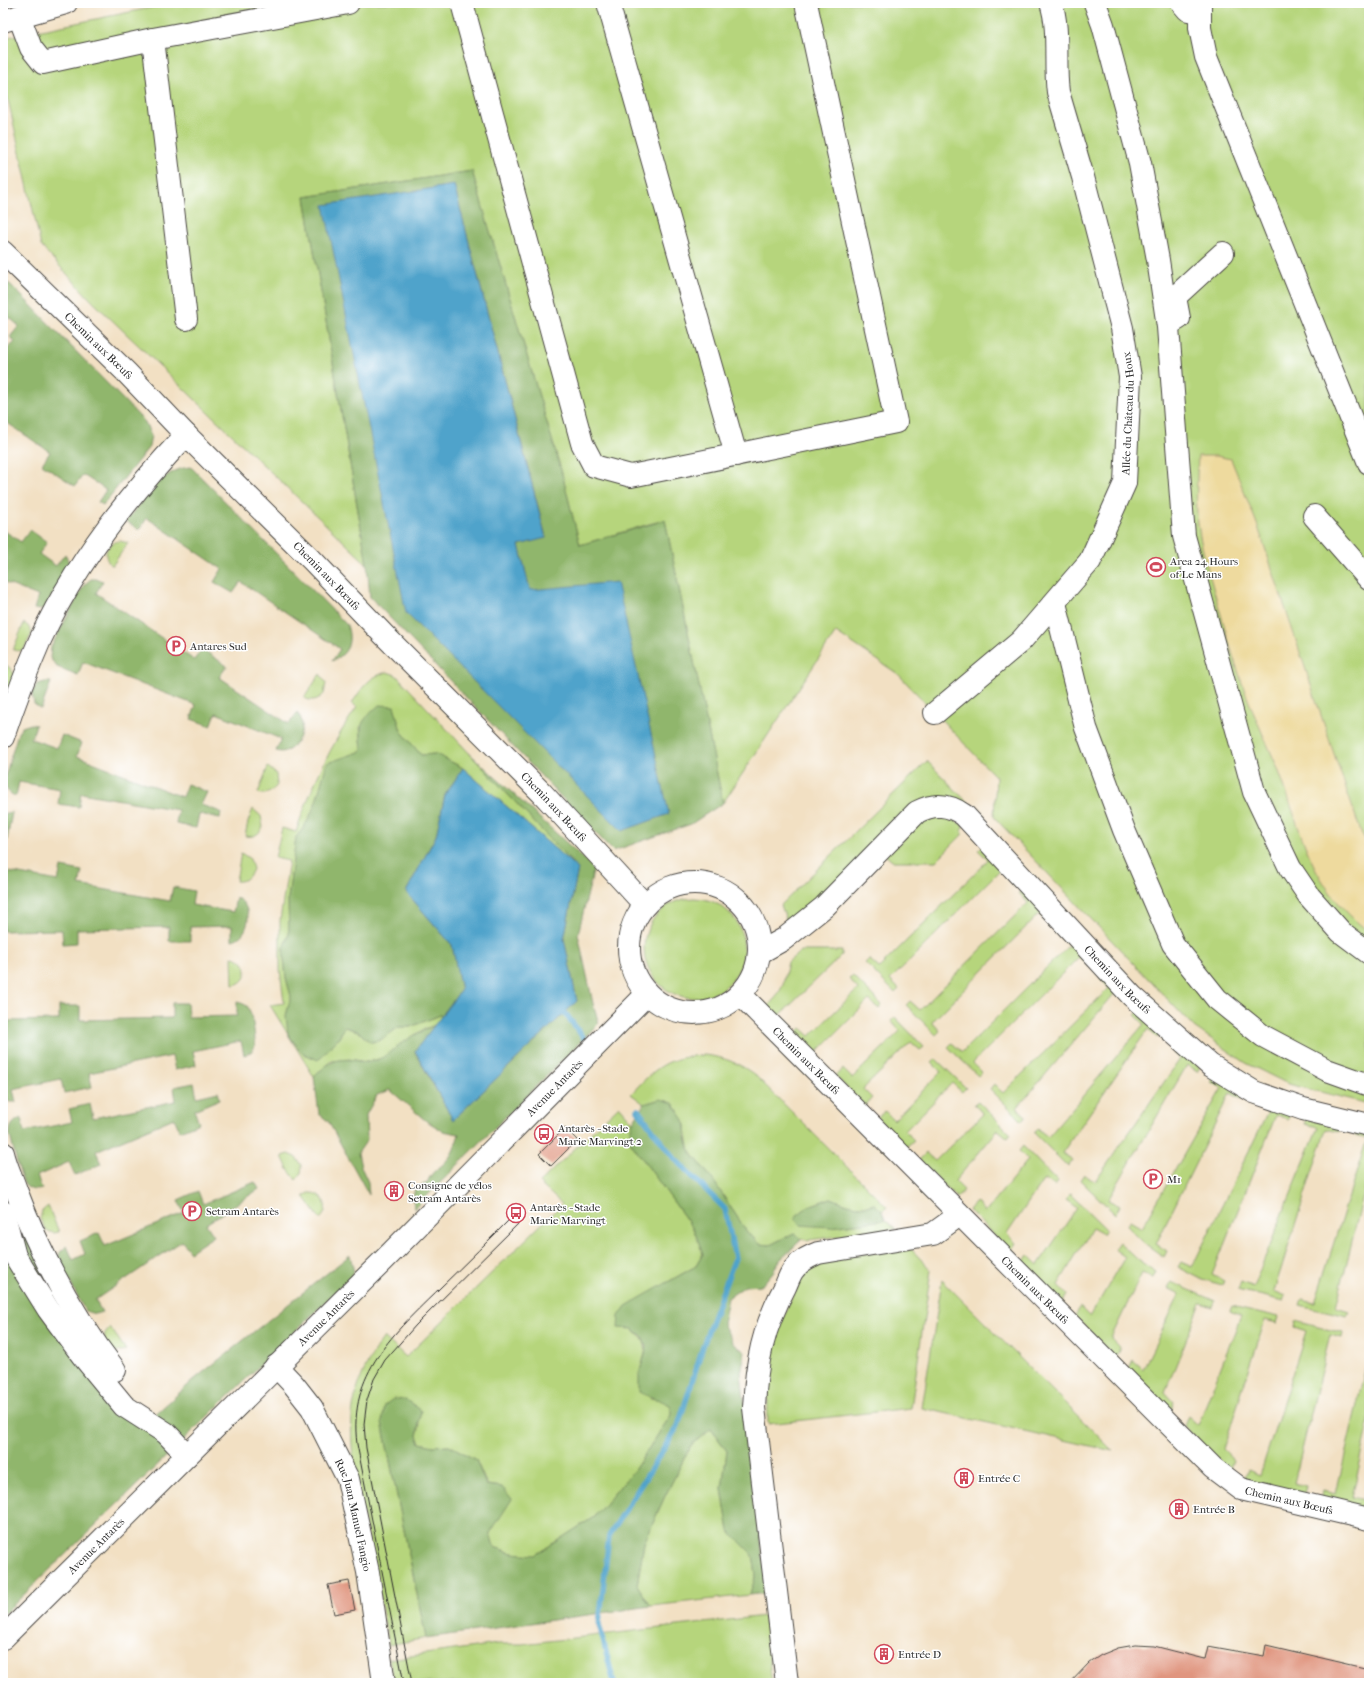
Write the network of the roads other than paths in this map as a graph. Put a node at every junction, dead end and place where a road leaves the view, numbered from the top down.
1 (66, 3) edge
2 (348, 3) edge
3 (462, 3) edge
4 (608, 3) edge
5 (806, 3) edge
6 (1051, 3) edge
7 (1095, 3) edge
8 (1197, 5) edge
9 (11, 18) edge
10 (153, 39) junction
11 (3, 252) edge
12 (1223, 253) dead end
13 (186, 319) dead end
14 (1168, 327) junction
15 (186, 435) junction
16 (736, 454) junction
17 (1369, 463) edge
18 (1314, 516) dead end
19 (1369, 578) edge
20 (1054, 603) junction
21 (935, 713) dead end
22 (3, 737) edge
23 (645, 905) junction
24 (759, 953) junction
25 (1369, 953) edge
26 (647, 994) junction
27 (740, 994) junction
28 (1369, 1085) edge
29 (1369, 1125) edge
30 (3, 1153) edge
31 (3, 1212) edge
32 (958, 1213) junction
33 (276, 1366) junction
34 (115, 1370) dead end
35 (187, 1454) junction
36 (1369, 1519) edge
37 (3, 1638) edge
38 (384, 1683) edge
39 (787, 1683) edge

1 - 9 street
2 - 10 street
3 - 16 street
4 - 16 street
5 - 16 street
6 - 20 street, Allée du Château du Houx
7 - 14 street
8 - 17 street
9 - 10 street
10 - 13 street
11 - 15 street, Chemin aux Bœufs
12 - 14 street
14 - 25 street
15 - 22 street
15 - 23 street, Chemin aux Bœufs
18 - 19 street
20 - 21 street, Allée du Château du Houx
20 - 28 street
23 - 24 street
23 - 26 street
24 - 27 street
24 - 29 street, Chemin aux Bœufs
26 - 27 street
26 - 33 street, Avenue Antarès
27 - 32 street, Chemin aux Bœufs
30 - 34 street
31 - 35 street
32 - 36 street, Chemin aux Bœufs
32 - 39 street
33 - 35 street, Avenue Antarès
33 - 38 street, Rue Juan Manuel Fangio
35 - 37 street, Avenue Antarès

